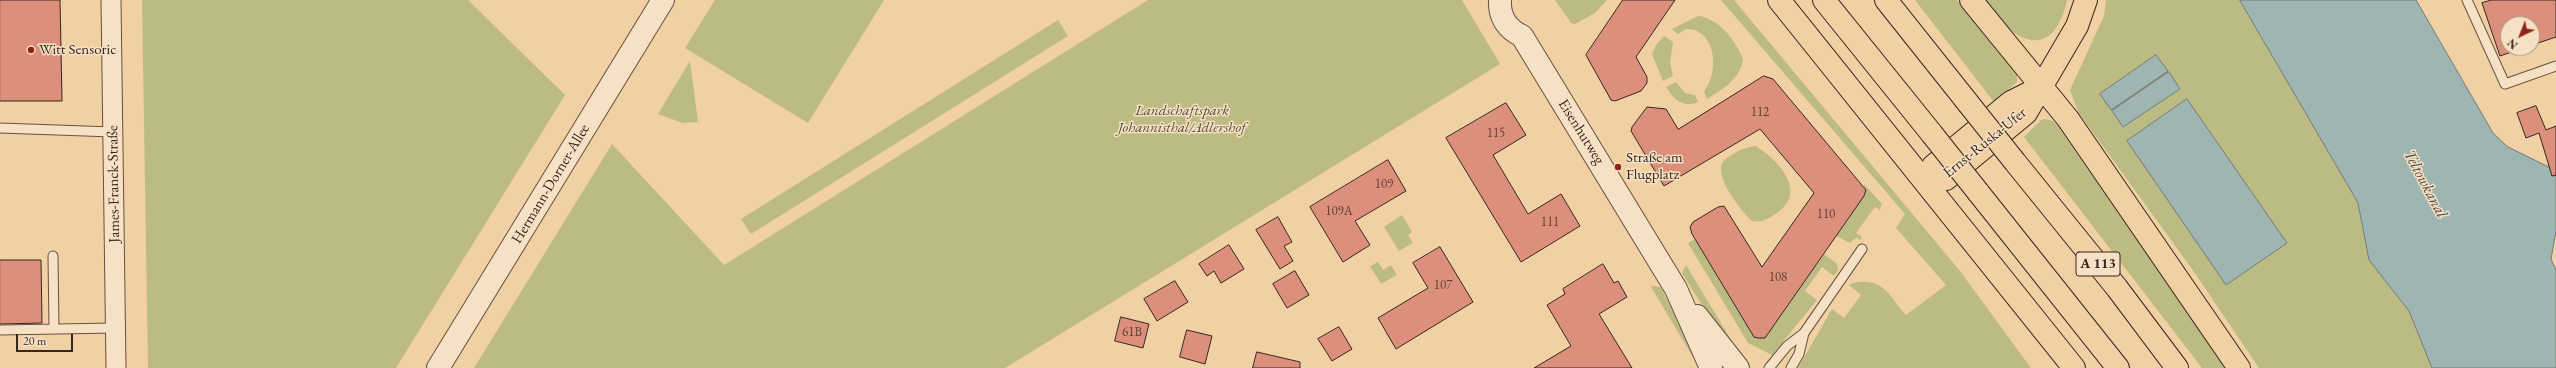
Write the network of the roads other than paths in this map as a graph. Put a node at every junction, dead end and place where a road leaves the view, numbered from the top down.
1 (112, 0) edge
2 (663, 0) edge
3 (1501, 0) edge
4 (1779, 0) edge
5 (1824, 0) edge
6 (1886, 0) edge
7 (1971, 0) edge
8 (2086, 0) edge
9 (2467, 0) edge
10 (2556, 66) edge
11 (2042, 86) junction
12 (0, 128) edge
13 (113, 132) junction
14 (1927, 183) junction
15 (1862, 250) dead end
16 (53, 256) dead end
17 (1676, 289) junction
18 (115, 328) junction
19 (54, 329) junction
20 (0, 330) edge
21 (1804, 333) junction
22 (116, 368) edge
23 (438, 368) edge
24 (1711, 368) edge
25 (1738, 368) edge
26 (1769, 368) edge
27 (1791, 368) edge
28 (2074, 368) edge
29 (2118, 368) edge
30 (2177, 368) edge
31 (2239, 368) edge

1 - 13 street, James-Franck-Straße
2 - 23 street, Hermann-Dorner-Allee
3 - 17 street, Eisenhutweg
4 - 14 main road
5 - 29 main road, bridge
6 - 30 main road, A 113, bridge
7 - 11 main road
8 - 11 main road
9 - 10 lane
11 - 14 main road, Ernst-Ruska-Ufer
11 - 31 main road
12 - 13 lane
13 - 18 street, James-Franck-Straße
14 - 28 main road
15 - 21 lane
16 - 19 lane
17 - 24 street, Eisenhutweg
17 - 25 street, Eisenhutweg
18 - 19 lane
18 - 22 street, James-Franck-Straße
19 - 20 lane
21 - 26 lane
21 - 27 lane

